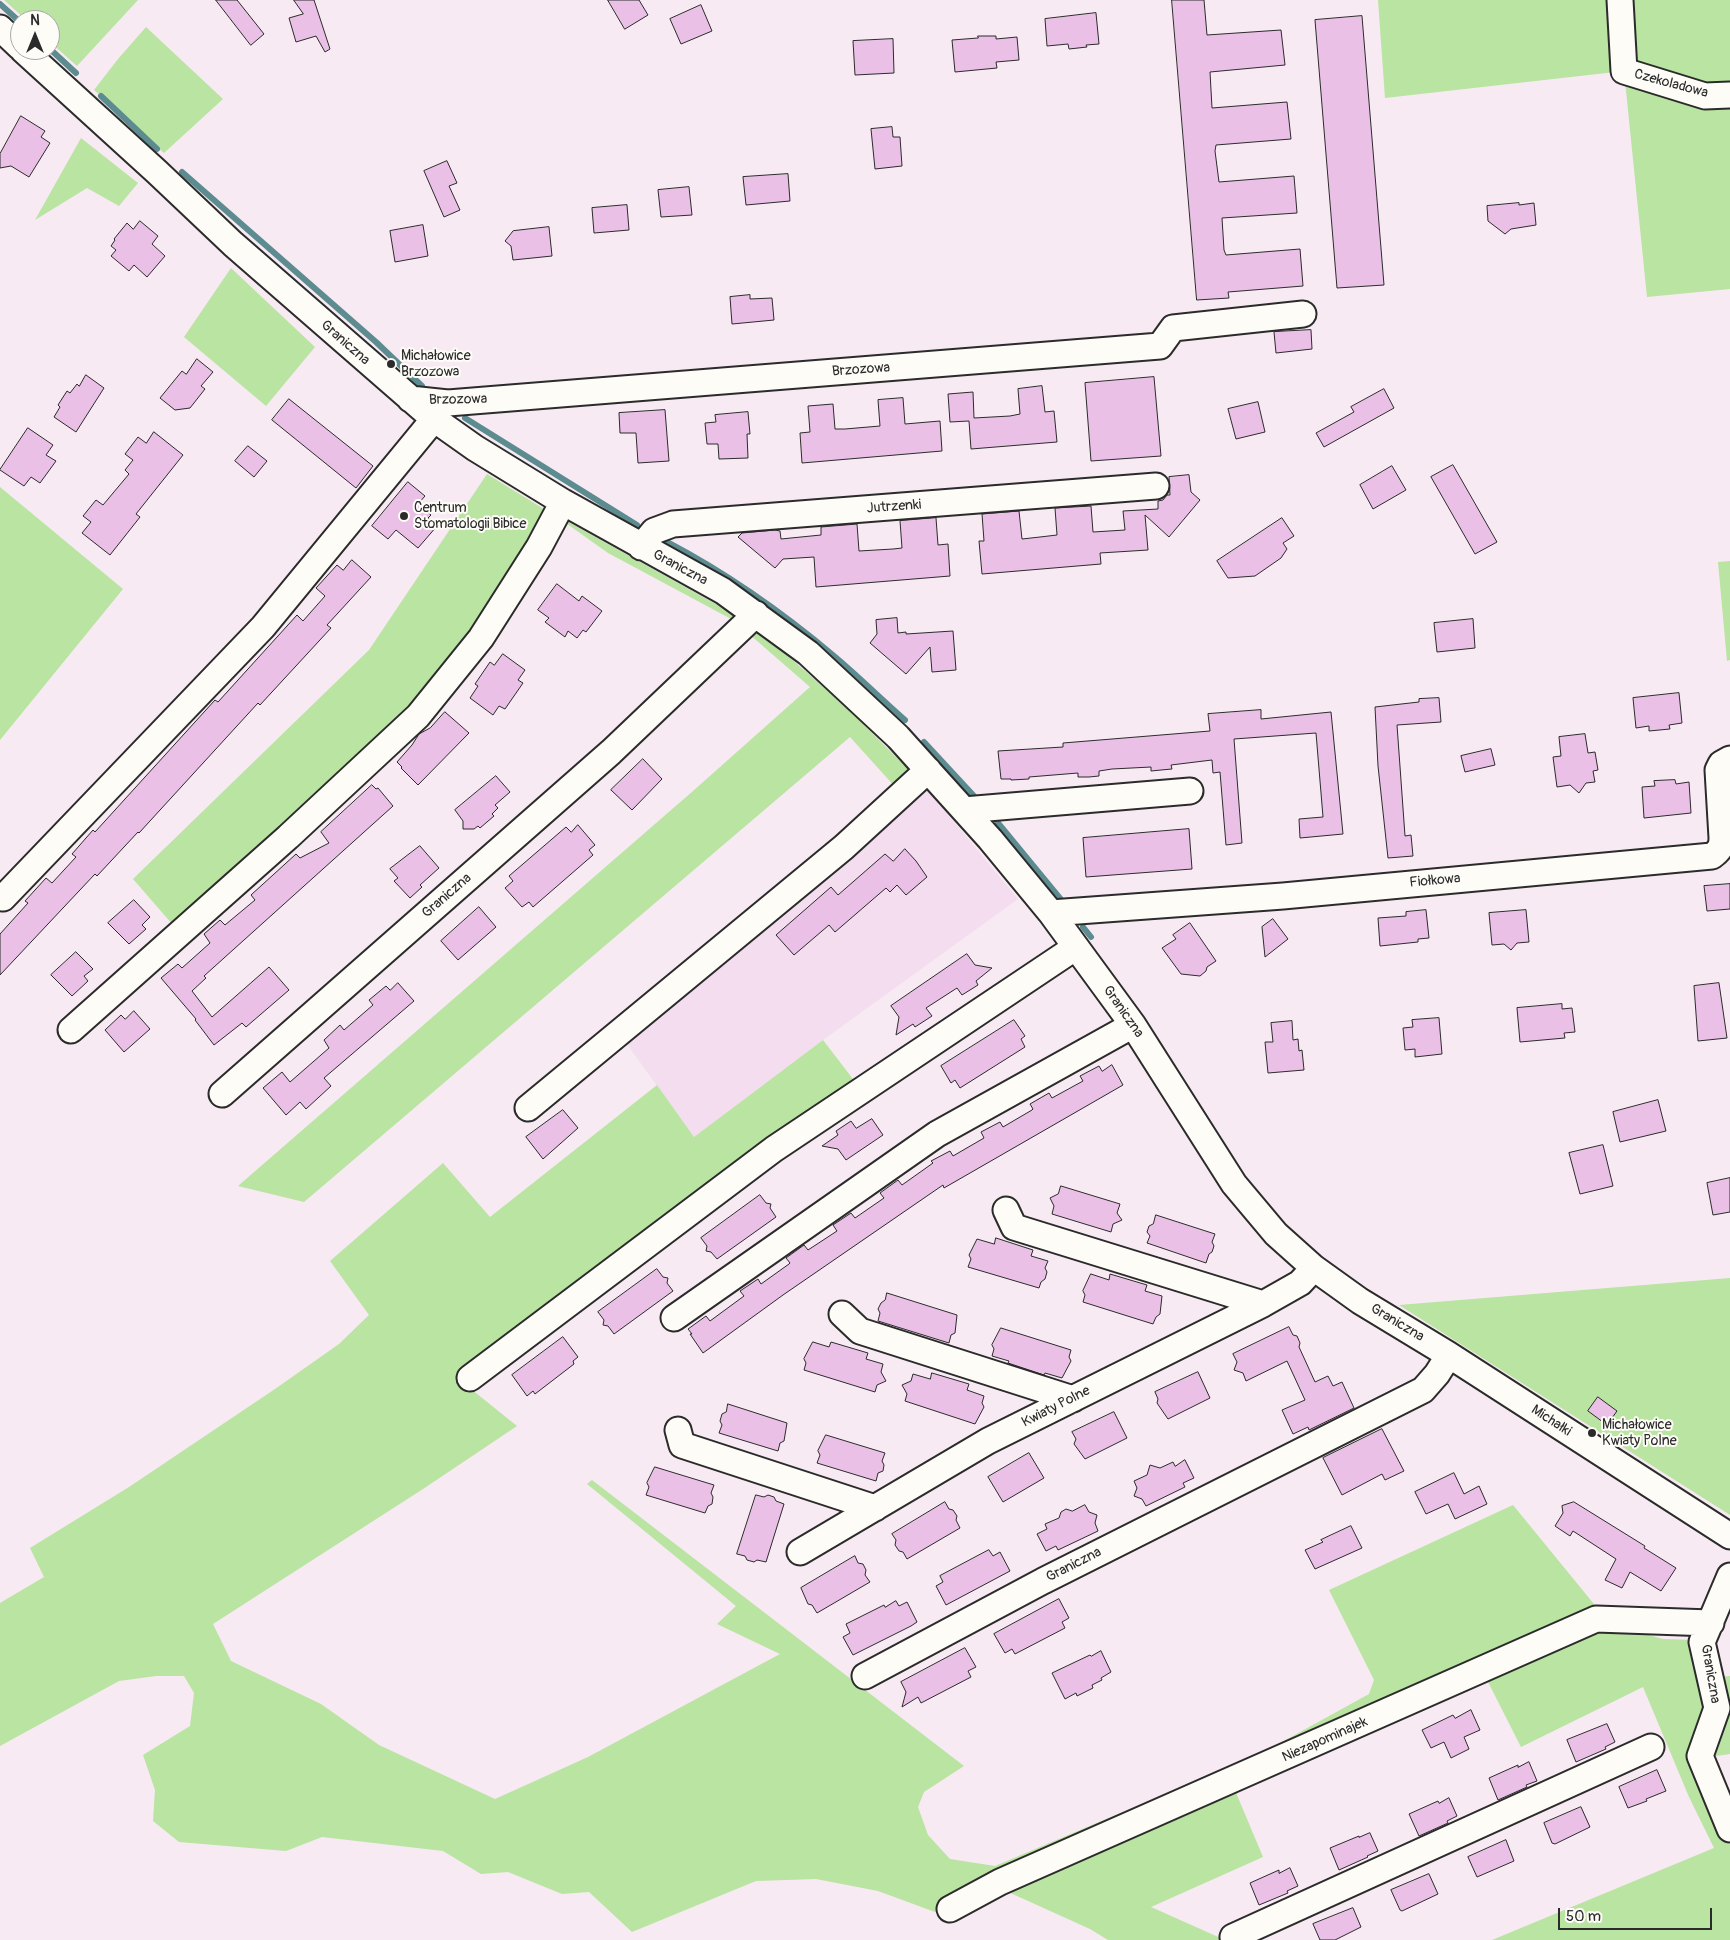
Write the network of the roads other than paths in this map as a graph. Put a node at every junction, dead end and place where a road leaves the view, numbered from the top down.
1 (1620, 0) edge
2 (0, 28) edge
3 (10, 38) edge
4 (34, 60) edge
5 (1730, 95) edge
6 (1303, 314) dead end
7 (410, 400) junction
8 (434, 419) junction
9 (1156, 486) dead end
10 (563, 502) junction
11 (640, 546) junction
12 (756, 614) junction
13 (1730, 759) edge
14 (928, 770) junction
15 (1190, 791) dead end
16 (964, 810) junction
17 (3, 898) dead end
18 (1051, 913) junction
19 (1076, 947) junction
20 (1133, 1024) junction
21 (72, 1030) dead end
22 (222, 1094) dead end
23 (528, 1108) dead end
24 (1006, 1210) dead end
25 (1314, 1268) junction
26 (1263, 1304) junction
27 (842, 1314) dead end
28 (674, 1318) dead end
29 (1449, 1355) junction
30 (470, 1378) dead end
31 (1073, 1399) junction
32 (678, 1430) dead end
33 (875, 1508) junction
34 (1730, 1536) edge
35 (800, 1552) dead end
36 (1730, 1576) edge
37 (1710, 1623) junction
38 (865, 1676) dead end
39 (1651, 1747) dead end
40 (1730, 1828) edge
41 (950, 1909) dead end
42 (1233, 1937) dead end

1 - 5 street, Czekoladowa
2 - 3 street
4 - 7 street, Graniczna
6 - 7 street, Brzozowa
7 - 8 street, Graniczna
8 - 10 street, Graniczna
8 - 17 street
9 - 11 street, Jutrzenki
10 - 11 street, Graniczna
10 - 21 street
11 - 12 street, Graniczna
12 - 14 street, Graniczna
12 - 22 street, Graniczna
13 - 18 street, Fiołkowa
14 - 16 street, Graniczna
14 - 23 street
15 - 16 street
16 - 18 street, Graniczna
18 - 19 street, Graniczna
19 - 20 street, Graniczna
19 - 30 street
20 - 25 street, Graniczna
20 - 28 street
24 - 26 street
25 - 26 street, Kwiaty Polne
25 - 29 street, Graniczna
26 - 31 street, Kwiaty Polne
27 - 31 street
29 - 34 street, Michałki
29 - 38 street, Graniczna
31 - 33 street, Kwiaty Polne
32 - 33 street
33 - 35 street, Kwiaty Polne
36 - 37 street, Graniczna
37 - 40 street, Graniczna
37 - 41 street, Niezapominajek
39 - 42 street

